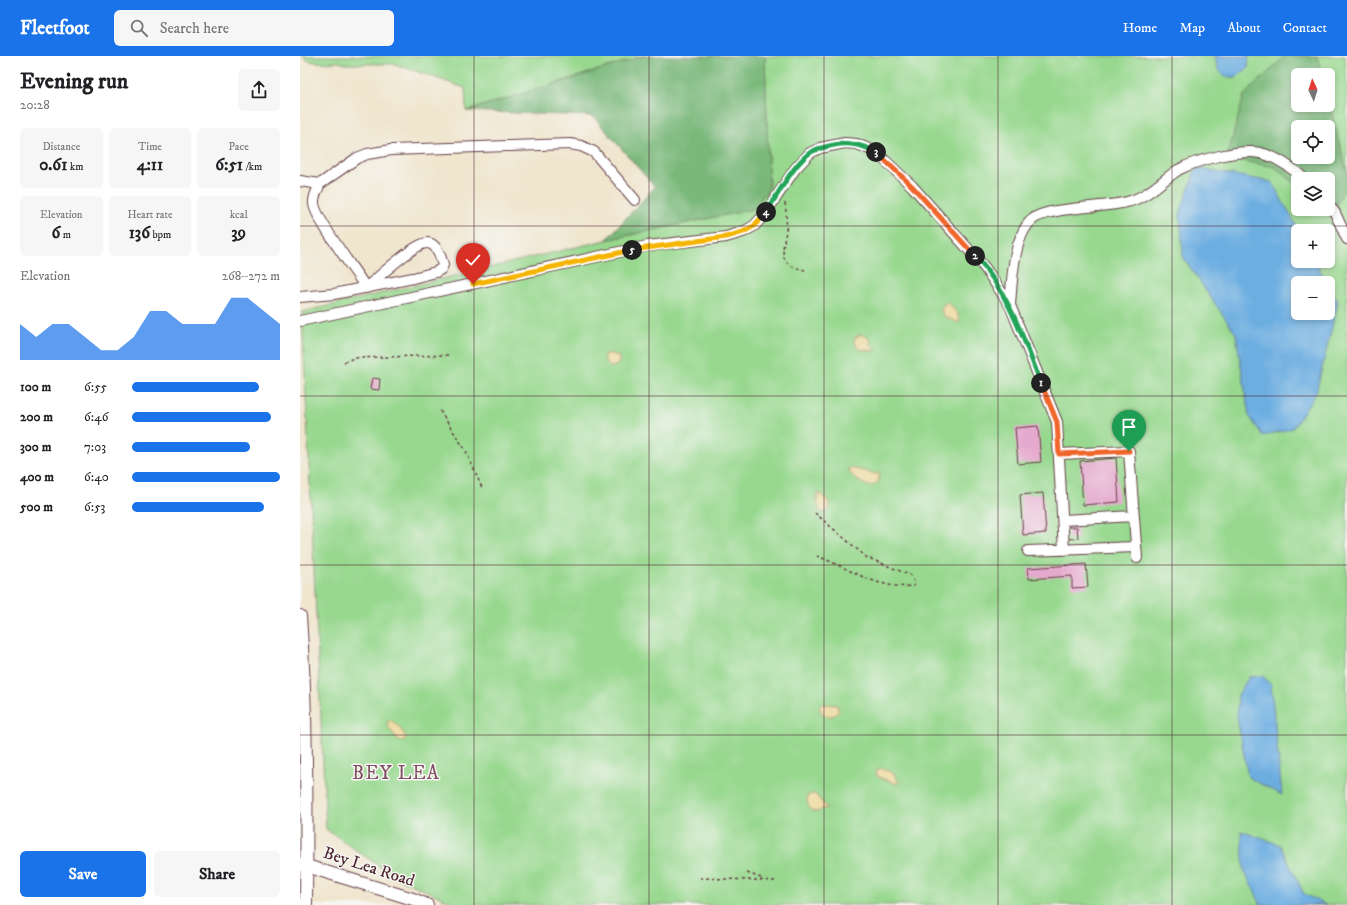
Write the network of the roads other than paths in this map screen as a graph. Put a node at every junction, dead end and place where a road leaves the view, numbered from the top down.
1 (1296, 172) edge
2 (300, 181) edge
3 (320, 184) junction
4 (635, 200) dead end
5 (1335, 213) edge
6 (1347, 239) edge
7 (1012, 276) junction
8 (994, 280) junction
9 (366, 288) junction
10 (300, 297) edge
11 (1010, 305) junction
12 (300, 321) edge
13 (1059, 454) junction
14 (1134, 516) junction
15 (1063, 520) junction
16 (1136, 547) junction
17 (1064, 550) junction
18 (1028, 551) dead end
19 (1137, 558) dead end
20 (300, 616) edge
21 (302, 669) edge
22 (303, 765) edge
23 (304, 789) edge
24 (303, 865) edge
25 (306, 905) edge
26 (427, 905) edge

1 - 7 lane
2 - 3 lane
3 - 4 lane
3 - 9 lane
5 - 6 lane
7 - 8 lane
7 - 11 lane
8 - 11 lane
8 - 12 lane
9 - 9 lane
9 - 10 lane
11 - 13 lane
13 - 14 lane
13 - 15 lane
14 - 15 lane
14 - 16 lane
15 - 17 lane
16 - 17 lane
16 - 19 lane
17 - 18 lane
20 - 21 main road
21 - 22 main road
22 - 23 main road
23 - 24 main road
24 - 25 main road
24 - 26 main road, Bey Lea Road

